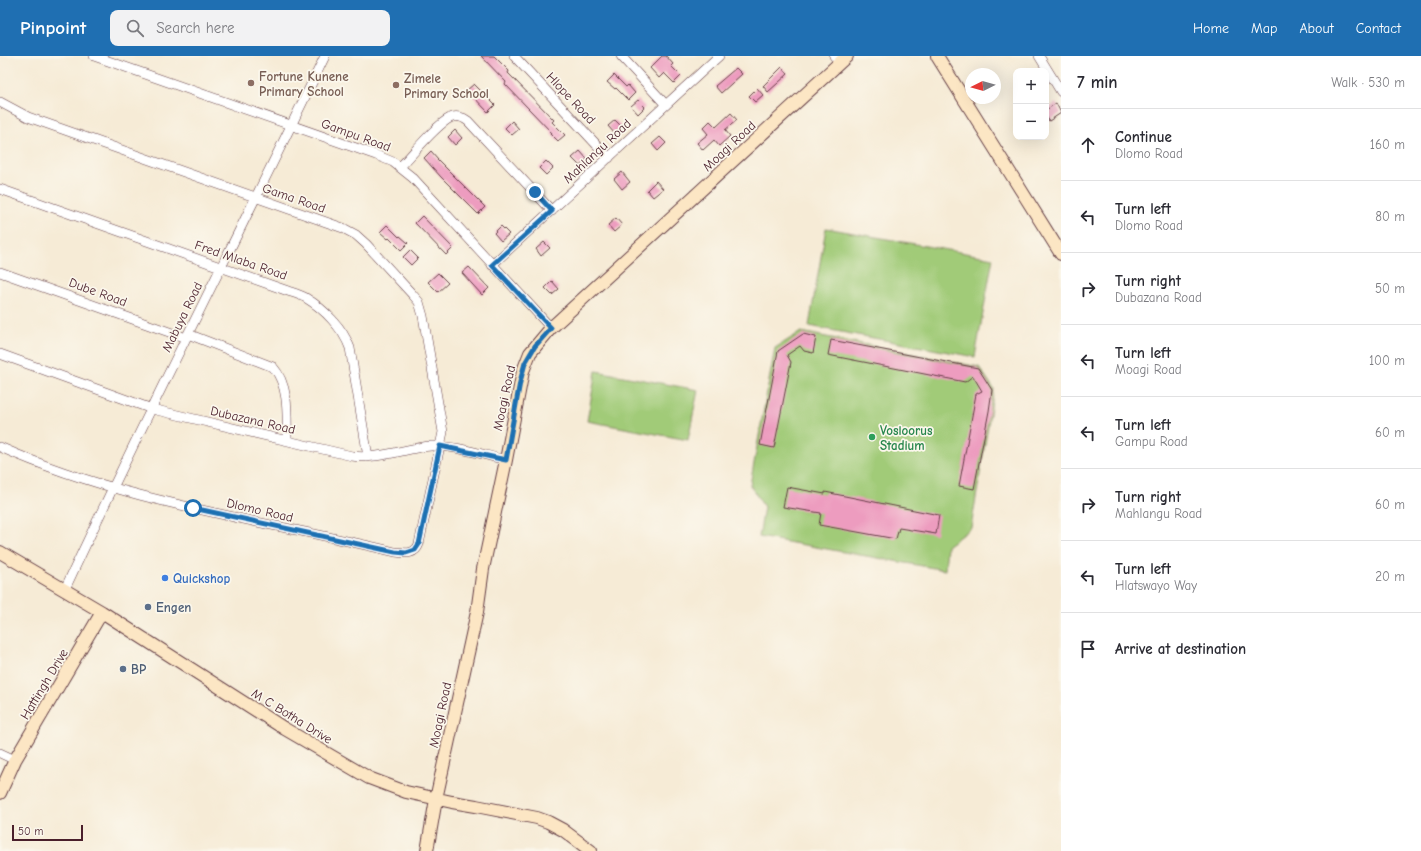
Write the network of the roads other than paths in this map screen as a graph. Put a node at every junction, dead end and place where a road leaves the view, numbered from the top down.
1 (94, 56) edge
2 (325, 56) edge
3 (514, 56) edge
4 (621, 56) edge
5 (719, 56) edge
6 (937, 56) edge
7 (1039, 56) edge
8 (840, 58) edge
9 (1061, 92) edge
10 (0, 102) edge
11 (666, 105) junction
12 (292, 125) junction
13 (609, 158) junction
14 (400, 167) junction
15 (0, 189) edge
16 (255, 198) junction
17 (552, 211) junction
18 (1061, 254) edge
19 (492, 265) junction
20 (221, 267) junction
21 (0, 272) edge
22 (551, 328) junction
23 (187, 336) junction
24 (0, 354) edge
25 (152, 409) junction
26 (287, 442) junction
27 (440, 446) junction
28 (0, 447) edge
29 (368, 457) junction
30 (506, 460) junction
31 (112, 487) junction
32 (0, 552) edge
33 (65, 589) junction
34 (102, 612) junction
35 (0, 753) edge
36 (15, 760) junction
37 (0, 793) edge
38 (436, 799) junction
39 (426, 851) edge
40 (590, 851) edge

1 - 12 street, Gampu Road
2 - 12 street, Mabuya Road
3 - 13 street, Hlope Road
4 - 11 street
5 - 11 street, Mahlangu Road
6 - 18 street
7 - 9 street
8 - 22 street, Moagi Road
10 - 16 street, Gama Road
11 - 13 street, Mahlangu Road
12 - 14 street, Gampu Road
12 - 16 street, Mabuya Road
13 - 17 street, Mahlangu Road
14 - 17 street
14 - 19 street, Gampu Road
15 - 20 street, Fred Mlaba Road
16 - 20 street, Mabuya Road
16 - 27 street, Gama Road
17 - 19 street, Mahlangu Road
19 - 22 street, Gampu Road
20 - 23 street, Mabuya Road
20 - 29 street, Fred Mlaba Road
21 - 23 street, Dube Road
22 - 30 street, Moagi Road
23 - 25 street, Mabuya Road
23 - 26 street, Dube Road
24 - 25 street, Dubazana Road
25 - 26 street, Dubazana Road
25 - 31 street, Mabuya Road
26 - 29 street, Dubazana Road
27 - 29 street, Dubazana Road
27 - 30 street, Dubazana Road
27 - 31 street, Dlomo Road
28 - 31 street, Dlomo Road
30 - 38 street, Moagi Road
31 - 33 street, Mabuya Road
32 - 33 street, M C Botha Drive
33 - 34 street, M C Botha Drive
34 - 36 street, Hattingh Drive
34 - 38 street, M C Botha Drive
35 - 36 street
36 - 37 street, Hattingh Drive
38 - 39 street, Moagi Road
38 - 40 street, M C Botha Drive

